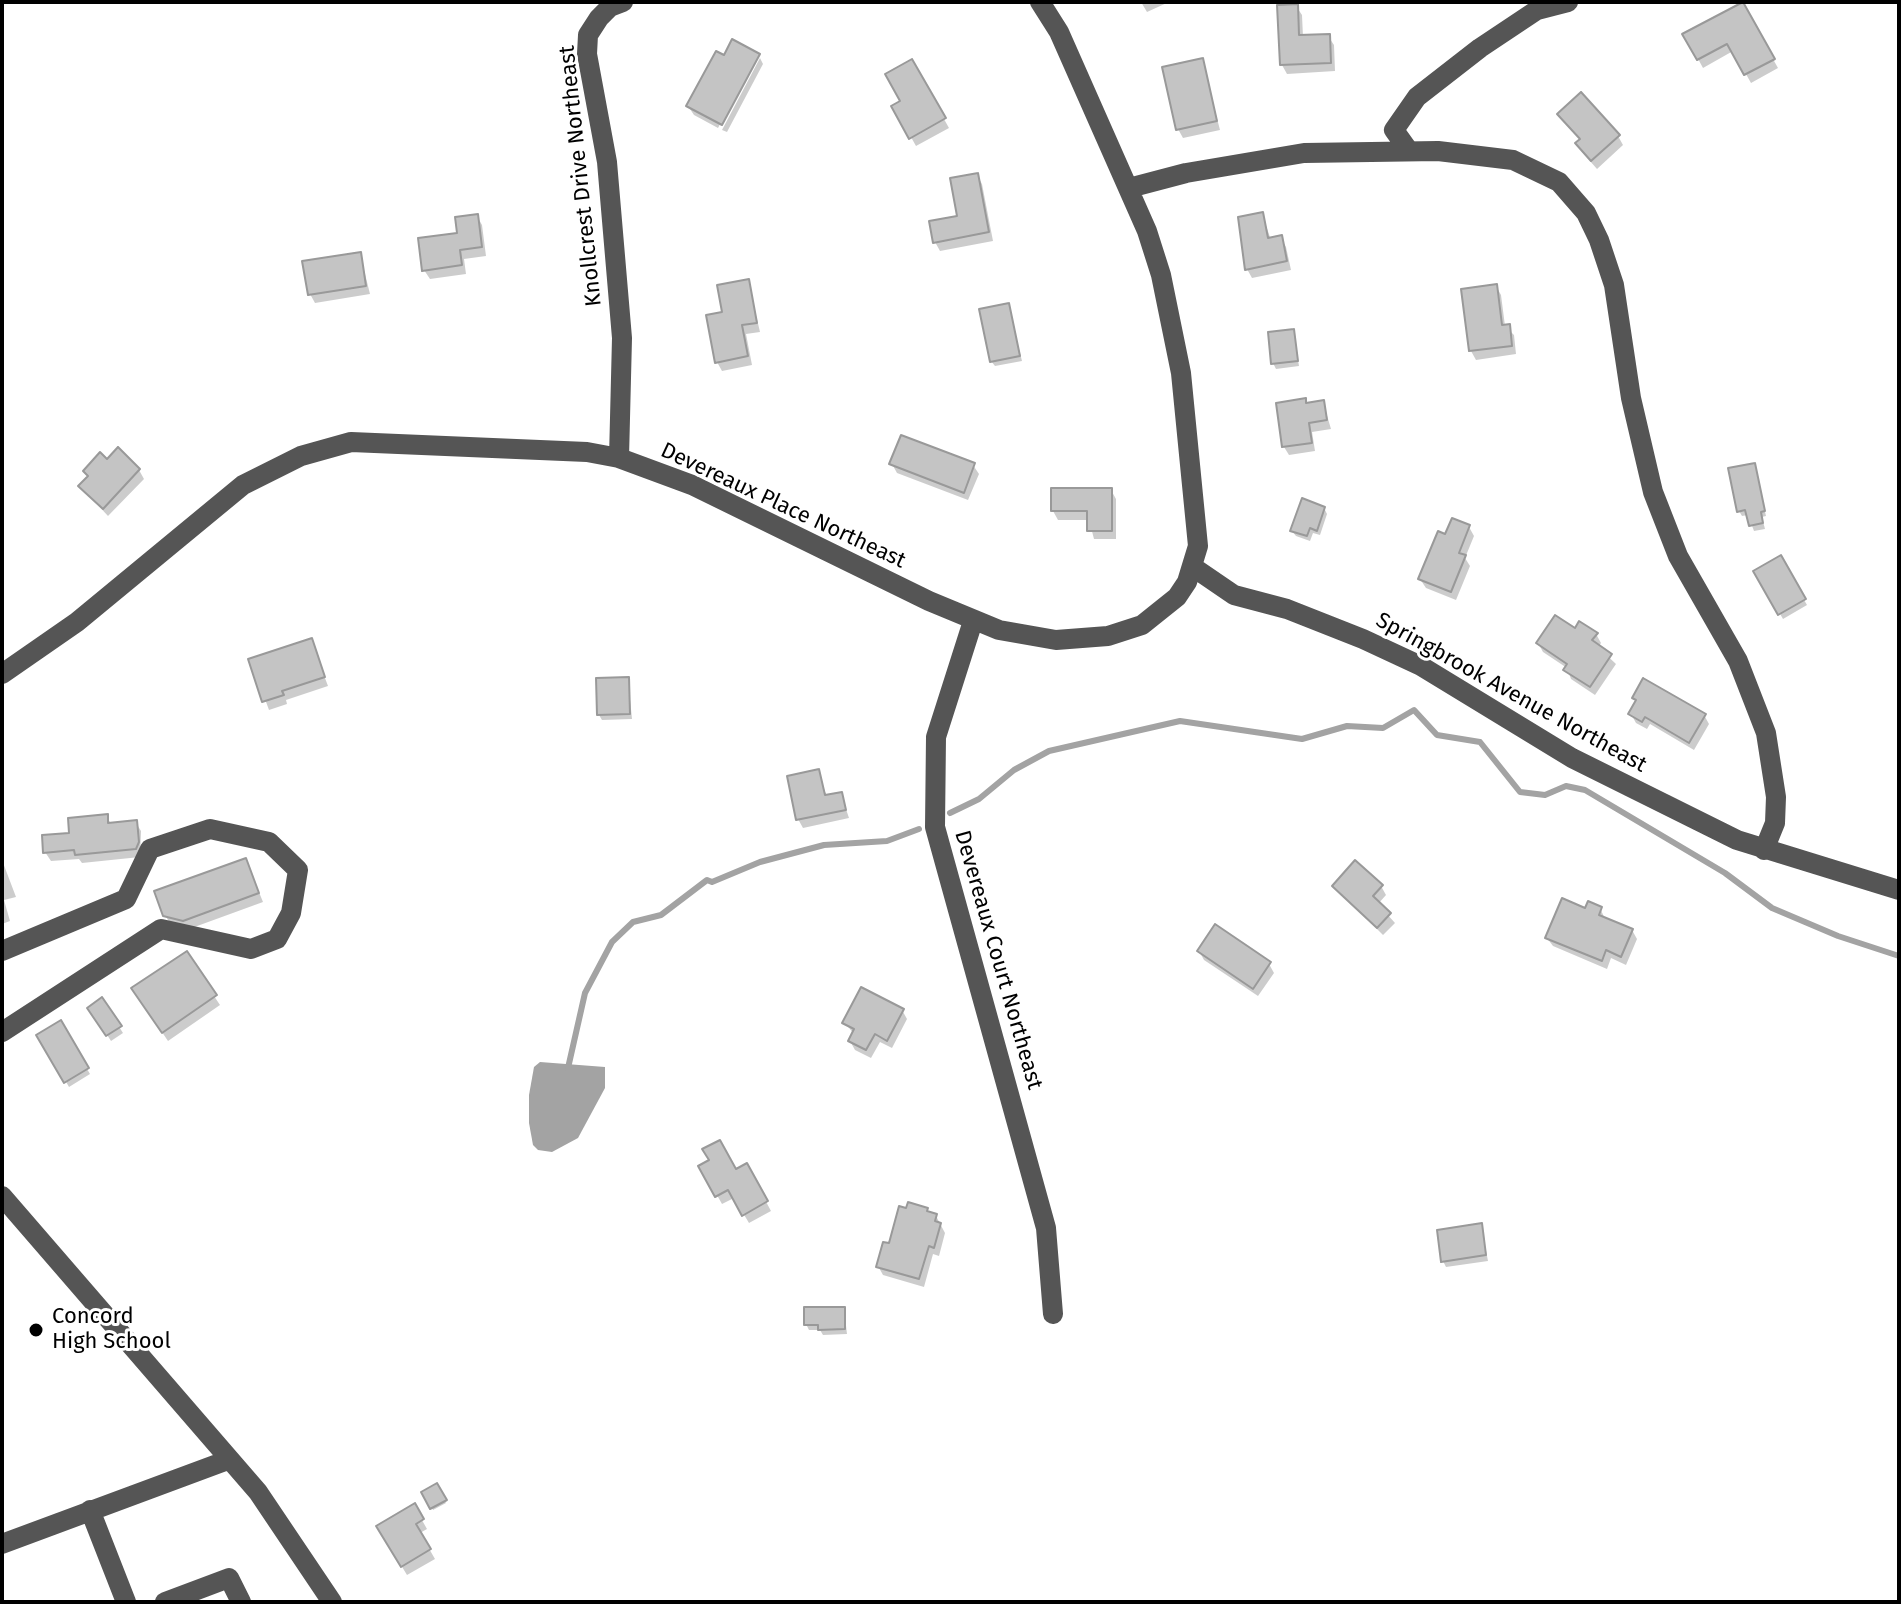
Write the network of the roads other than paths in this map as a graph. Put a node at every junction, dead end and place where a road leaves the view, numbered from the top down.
1 (623, 2) edge
2 (1040, 2) edge
3 (1568, 2) edge
4 (1409, 151) junction
5 (1129, 188) junction
6 (619, 458) junction
7 (1193, 567) junction
8 (973, 621) junction
9 (2, 674) edge
10 (1764, 850) junction
11 (1899, 890) edge
12 (2, 951) edge
13 (2, 1032) edge
14 (2, 1196) edge
15 (1053, 1314) dead end
16 (228, 1460) junction
17 (90, 1510) junction
18 (2, 1544) edge
19 (126, 1602) edge
20 (165, 1602) edge
21 (241, 1602) edge
22 (332, 1602) edge

1 - 6 street, Knollcrest Drive Northeast
2 - 5 street
3 - 4 street
4 - 5 street
4 - 10 street
5 - 7 street, Devereaux Place Northeast
6 - 8 street, Devereaux Place Northeast
6 - 9 street, Devereaux Place Northeast
7 - 8 street, Devereaux Place Northeast
7 - 10 street, Springbrook Avenue Northeast
8 - 15 street, Devereaux Court Northeast
10 - 11 street, Springbrook Avenue Northeast
12 - 13 street
14 - 16 street
16 - 17 street
16 - 22 street
17 - 18 street
17 - 19 street
20 - 21 street

